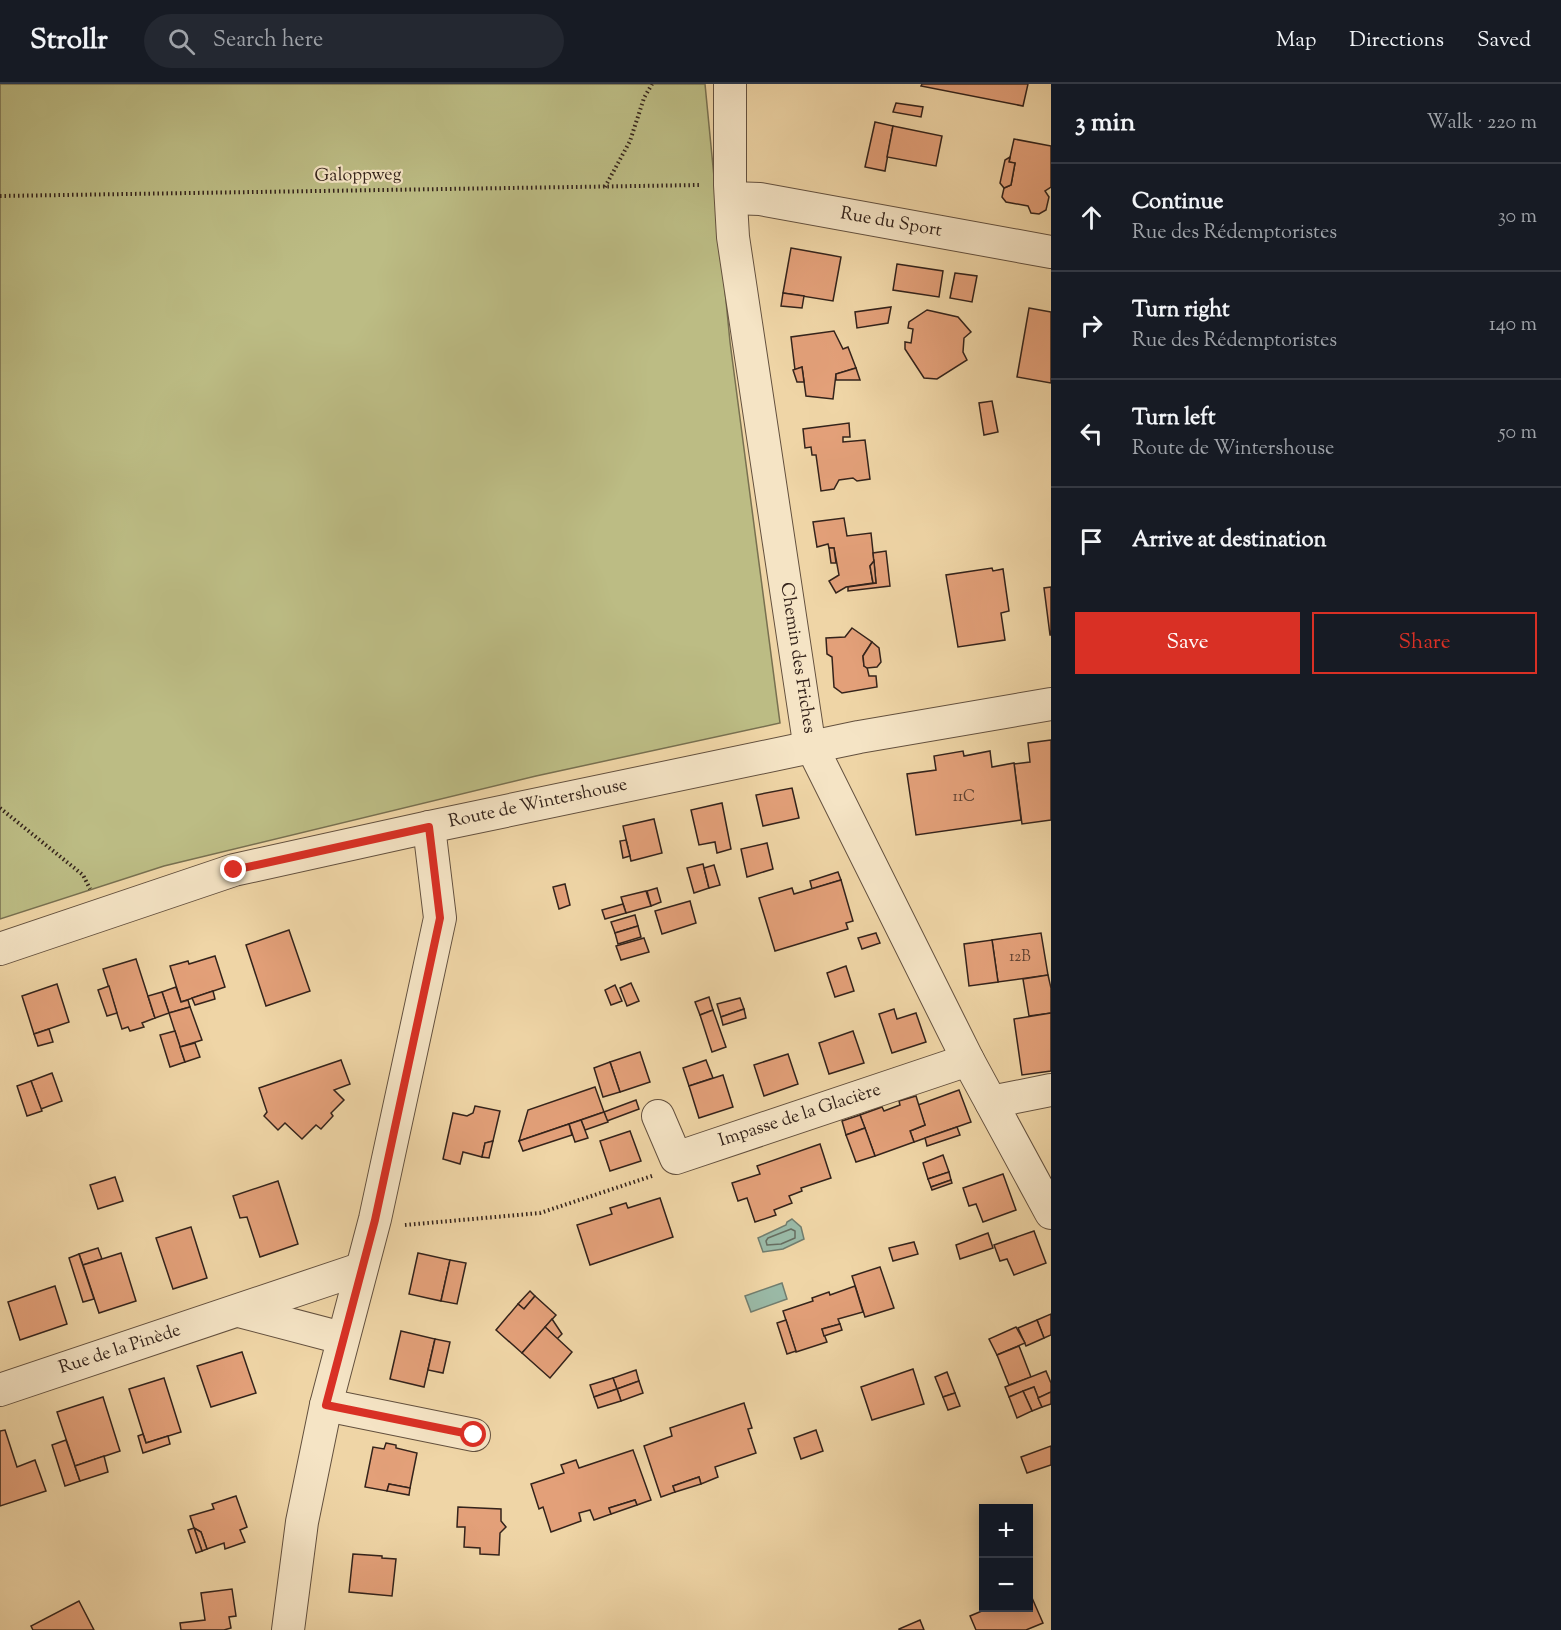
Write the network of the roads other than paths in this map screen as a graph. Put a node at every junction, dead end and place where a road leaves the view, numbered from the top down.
1 (730, 84) edge
2 (718, 192) junction
3 (1051, 252) edge
4 (1051, 704) edge
5 (812, 747) junction
6 (429, 827) junction
7 (0, 949) edge
8 (968, 1060) junction
9 (1051, 1090) edge
10 (991, 1102) junction
11 (658, 1116) dead end
12 (1051, 1213) edge
13 (360, 1269) junction
14 (239, 1311) junction
15 (342, 1338) junction
16 (0, 1390) edge
17 (326, 1405) junction
18 (474, 1435) dead end
19 (288, 1630) edge

1 - 2 street, Chemin des Friches
2 - 3 street, Rue du Sport
2 - 5 street, Chemin des Friches
4 - 5 street, Route de Wintershouse
5 - 6 street, Route de Wintershouse
5 - 8 street, Chemin des Friches
6 - 7 street, Route de Wintershouse
6 - 13 street
8 - 10 street, Chemin des Friches
8 - 11 street, Impasse de la Glacière
9 - 10 street
10 - 12 street, Chemin des Friches
13 - 14 street, Rue de la Pinède
13 - 15 street
14 - 15 street
14 - 16 street, Rue de la Pinède
15 - 17 street
17 - 18 street
17 - 19 street

